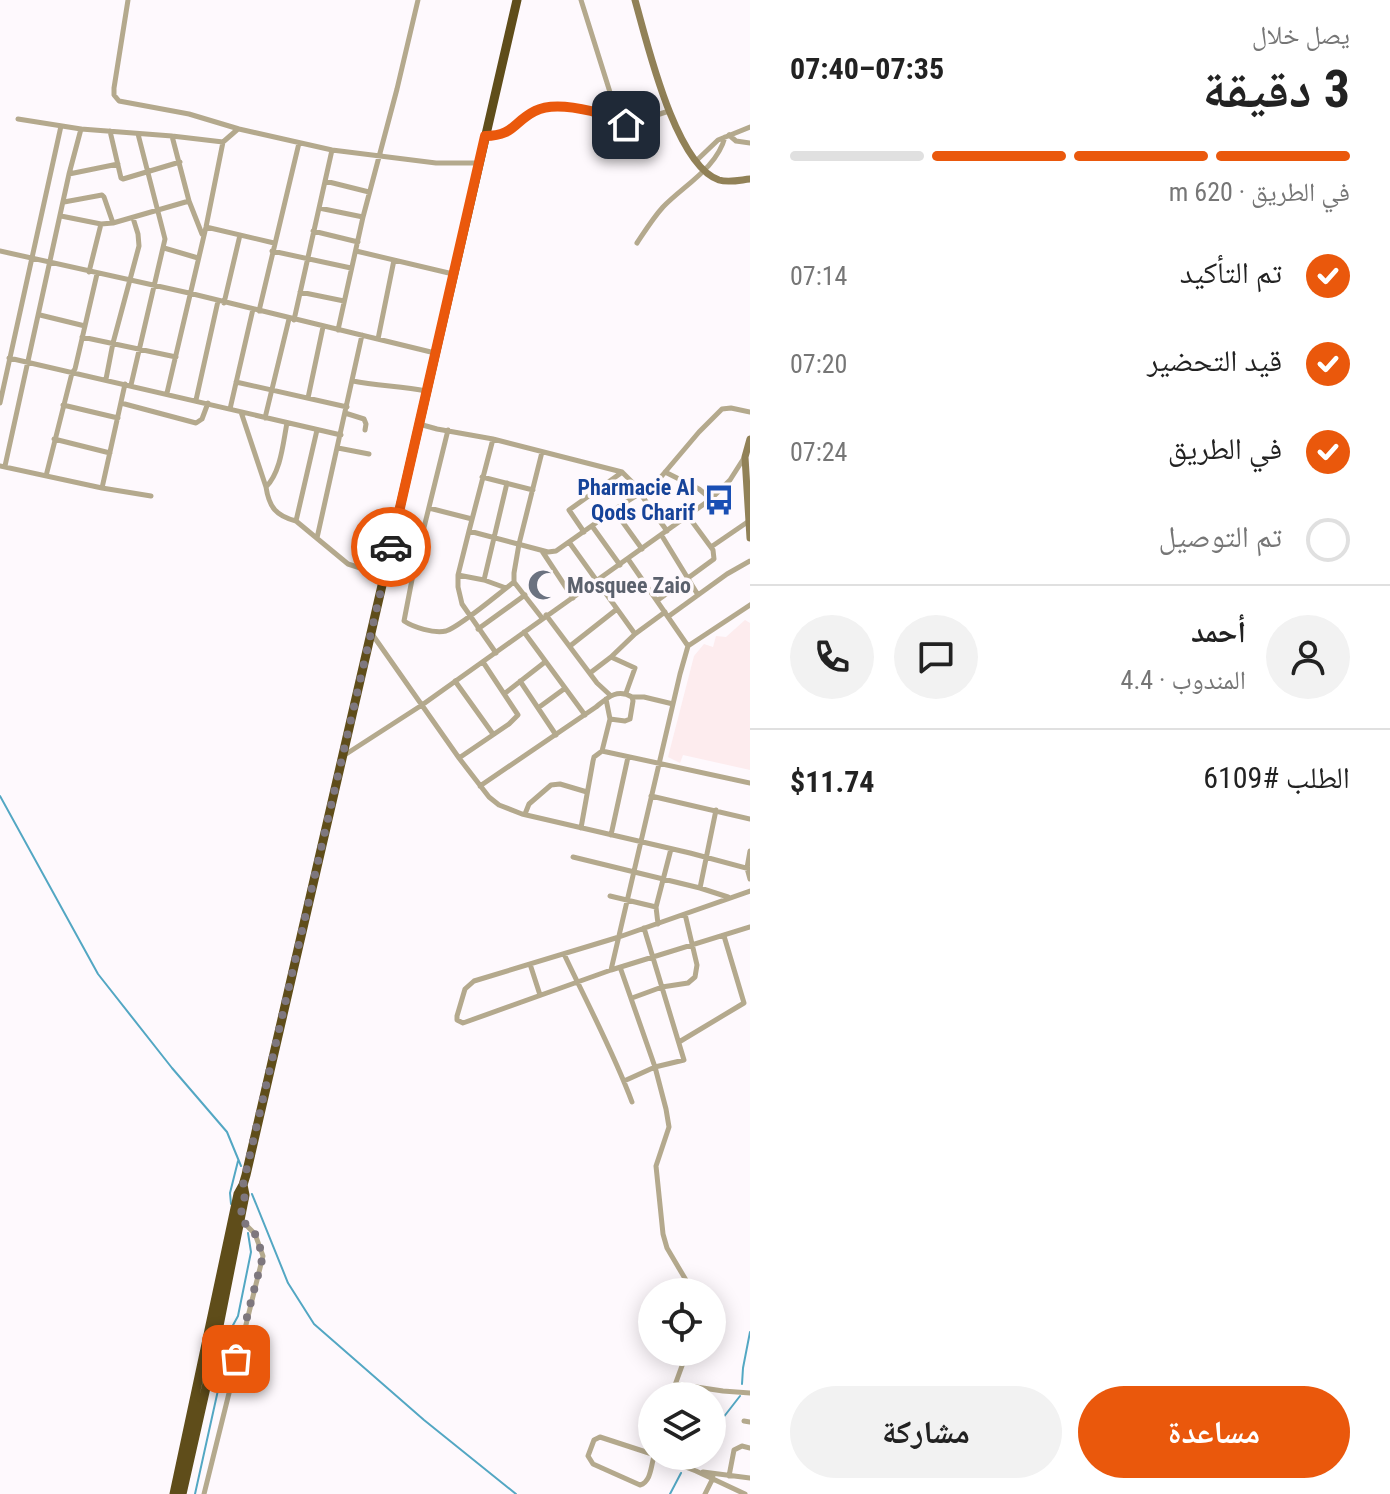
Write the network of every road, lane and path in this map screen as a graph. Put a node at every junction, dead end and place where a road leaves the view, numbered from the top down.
1 (128, 0) edge
2 (418, 0) edge
3 (517, 0) edge
4 (581, 0) edge
5 (635, 0) edge
6 (669, 111) junction
7 (18, 119) dead end
8 (616, 121) junction
9 (61, 126) junction
10 (750, 127) edge
11 (81, 129) junction
12 (239, 129) junction
13 (110, 131) junction
14 (138, 134) junction
15 (172, 136) junction
16 (485, 136) junction
17 (727, 136) junction
18 (223, 142) junction
19 (299, 143) junction
20 (750, 143) edge
21 (332, 150) junction
22 (379, 156) junction
23 (696, 161) junction
24 (180, 162) junction
25 (479, 163) junction
26 (118, 164) junction
27 (149, 170) junction
28 (704, 170) junction
29 (69, 174) junction
30 (750, 179) edge
31 (325, 181) junction
32 (369, 192) junction
33 (189, 201) junction
34 (64, 202) junction
35 (319, 208) junction
36 (158, 211) junction
37 (61, 216) junction
38 (363, 217) junction
39 (133, 218) junction
40 (113, 223) junction
41 (101, 224) junction
42 (206, 227) junction
43 (313, 231) junction
44 (240, 235) junction
45 (203, 236) junction
46 (358, 242) junction
47 (637, 243) dead end
48 (273, 247) junction
49 (164, 248) junction
50 (0, 251) edge
51 (356, 251) junction
52 (31, 257) junction
53 (198, 258) junction
54 (307, 258) junction
55 (394, 260) junction
56 (50, 261) junction
57 (351, 268) junction
58 (89, 272) junction
59 (97, 274) junction
60 (453, 274) junction
61 (128, 281) junction
62 (155, 286) junction
63 (300, 292) junction
64 (189, 293) junction
65 (344, 301) junction
66 (221, 302) junction
67 (256, 310) junction
68 (40, 315) junction
69 (291, 319) junction
70 (85, 326) junction
71 (323, 327) junction
72 (338, 330) junction
73 (362, 335) junction
74 (82, 337) junction
75 (378, 339) junction
76 (113, 343) junction
77 (140, 349) junction
78 (435, 353) junction
79 (176, 357) junction
80 (9, 358) junction
81 (29, 362) junction
82 (72, 373) junction
83 (106, 379) junction
84 (353, 381) junction
85 (236, 382) junction
86 (128, 384) junction
87 (273, 391) junction
88 (426, 391) junction
89 (167, 393) junction
90 (308, 398) junction
91 (196, 400) junction
92 (0, 403) edge
93 (121, 403) junction
94 (208, 403) junction
95 (63, 405) junction
96 (230, 409) junction
97 (346, 410) junction
98 (240, 411) junction
99 (750, 412) edge
100 (118, 418) junction
101 (265, 418) junction
102 (287, 423) junction
103 (419, 424) junction
104 (317, 430) junction
105 (365, 430) dead end
106 (448, 430) junction
107 (341, 435) junction
108 (54, 439) junction
109 (493, 439) junction
110 (750, 439) edge
111 (338, 448) junction
112 (542, 452) junction
113 (110, 453) junction
114 (369, 454) dead end
115 (745, 457) junction
116 (2, 466) edge
117 (622, 472) junction
118 (665, 472) junction
119 (46, 476) junction
120 (482, 477) junction
121 (507, 483) junction
122 (266, 487) junction
123 (102, 488) junction
124 (533, 490) junction
125 (640, 494) junction
126 (151, 496) dead end
127 (711, 499) junction
128 (429, 508) junction
129 (614, 510) junction
130 (688, 516) junction
131 (472, 519) junction
132 (296, 521) junction
133 (592, 526) junction
134 (749, 526) edge
135 (469, 531) junction
136 (584, 532) junction
137 (664, 533) junction
138 (317, 538) junction
139 (495, 538) junction
140 (750, 538) edge
141 (569, 542) junction
142 (519, 544) junction
143 (711, 547) junction
144 (642, 549) junction
145 (541, 550) junction
146 (628, 559) junction
147 (750, 561) edge
148 (620, 565) junction
149 (385, 573) junction
150 (458, 575) junction
151 (690, 579) junction
152 (484, 580) junction
153 (597, 580) junction
154 (514, 582) junction
155 (506, 588) junction
156 (525, 595) junction
157 (698, 595) junction
158 (573, 598) junction
159 (658, 600) junction
160 (750, 605) edge
161 (617, 609) junction
162 (667, 614) junction
163 (470, 616) junction
164 (544, 616) junction
165 (478, 629) junction
166 (524, 632) junction
167 (371, 634) junction
168 (635, 634) junction
169 (570, 646) junction
170 (688, 646) junction
171 (496, 653) junction
172 (611, 657) junction
173 (483, 662) junction
174 (545, 662) junction
175 (590, 673) junction
176 (455, 681) junction
177 (520, 681) junction
178 (564, 689) junction
179 (504, 694) junction
180 (629, 695) junction
181 (608, 697) junction
182 (673, 704) junction
183 (422, 705) junction
184 (538, 708) junction
185 (585, 715) junction
186 (610, 719) junction
187 (493, 734) junction
188 (556, 735) junction
189 (602, 751) junction
190 (343, 756) junction
191 (628, 757) junction
192 (459, 758) junction
193 (660, 763) junction
194 (750, 783) edge
195 (480, 786) junction
196 (587, 792) junction
197 (651, 796) junction
198 (716, 810) junction
199 (525, 814) junction
200 (750, 819) edge
201 (581, 828) junction
202 (611, 835) junction
203 (641, 842) junction
204 (671, 849) junction
205 (750, 851) edge
206 (573, 857) dead end
207 (707, 857) junction
208 (748, 868) edge
209 (633, 871) junction
210 (663, 879) junction
211 (750, 879) edge
212 (700, 888) junction
213 (750, 891) edge
214 (610, 896) dead end
215 (729, 897) junction
216 (628, 900) junction
217 (656, 907) junction
218 (685, 914) junction
219 (658, 924) junction
220 (750, 927) edge
221 (644, 928) junction
222 (724, 936) junction
223 (619, 937) junction
224 (693, 946) junction
225 (564, 954) junction
226 (653, 957) junction
227 (530, 964) junction
228 (620, 967) junction
229 (611, 970) junction
230 (577, 982) junction
231 (662, 987) junction
232 (540, 995) junction
233 (632, 998) junction
234 (747, 1001) edge
235 (679, 1042) junction
236 (655, 1067) junction
237 (624, 1081) junction
238 (632, 1102) dead end
239 (243, 1185) junction
240 (240, 1218) junction
241 (685, 1278) edge
242 (726, 1391) edge
243 (750, 1393) edge
244 (750, 1448) edge
245 (654, 1455) edge
246 (693, 1470) edge
247 (714, 1476) junction
248 (729, 1476) junction
249 (750, 1478) edge
250 (735, 1492) edge
251 (174, 1494) edge
252 (182, 1494) edge
253 (204, 1494) edge
254 (705, 1494) edge
255 (745, 1494) edge

1 - 12 street
2 - 22 street
3 - 16 highway
4 - 8 street
5 - 6 street
6 - 8 street
6 - 23 street
7 - 9 street
8 - 16 street
9 - 11 street
9 - 52 street
10 - 17 street
11 - 13 street
11 - 29 street
12 - 18 street
12 - 19 street
13 - 14 street
13 - 26 street
14 - 15 street
14 - 27 street
15 - 18 street
15 - 24 street
16 - 25 highway
17 - 20 street
17 - 23 street
17 - 28 street
18 - 42 street
19 - 21 street
19 - 48 street
21 - 22 street
21 - 31 street
22 - 25 street
22 - 32 street
23 - 28 street
24 - 27 street
24 - 33 street
25 - 60 highway
26 - 27 street
26 - 29 street
27 - 36 street
28 - 30 street
28 - 47 street
29 - 34 street
31 - 32 street
31 - 35 street
32 - 38 street
33 - 36 street
33 - 45 street
34 - 37 street
34 - 40 street
35 - 38 street
35 - 43 street
36 - 39 street
36 - 49 street
37 - 41 street
37 - 56 street
38 - 46 street
39 - 40 street
39 - 61 street
40 - 41 street
41 - 58 street
42 - 44 street
42 - 45 street
43 - 46 street
43 - 54 street
44 - 48 street
44 - 66 street
45 - 53 street
46 - 51 street
48 - 54 street
48 - 67 street
49 - 53 street
49 - 62 street
50 - 52 street
51 - 55 street
51 - 57 street
52 - 56 street
52 - 80 street
53 - 64 street
54 - 57 street
54 - 63 street
55 - 60 street
55 - 75 street
56 - 58 street
56 - 68 street
57 - 65 street
58 - 59 street
59 - 61 street
59 - 70 street
60 - 78 highway
61 - 62 street
61 - 76 street
62 - 64 street
62 - 77 street
63 - 65 street
63 - 69 street
64 - 66 street
64 - 79 street
65 - 72 street
66 - 67 street
66 - 91 street
67 - 69 street
67 - 85 street
68 - 70 street
68 - 81 street
69 - 71 street
69 - 87 street
70 - 74 street
71 - 72 street
71 - 90 street
72 - 73 street
73 - 75 street
73 - 84 street
74 - 76 street
74 - 82 street
75 - 78 street
76 - 77 street
76 - 83 street
77 - 79 street
77 - 86 street
78 - 88 highway
79 - 89 street
80 - 81 street
80 - 92 street
81 - 82 street
81 - 116 street
82 - 83 street
82 - 95 street
83 - 86 street
84 - 88 street
84 - 97 street
85 - 87 street
85 - 96 street
86 - 89 street
86 - 93 street
87 - 90 street
87 - 101 street
88 - 103 highway
89 - 91 street
90 - 97 street
91 - 94 street
93 - 94 street
93 - 100 street
94 - 96 street
95 - 100 street
95 - 108 street
96 - 98 street
97 - 105 street
97 - 107 street
98 - 101 street
98 - 122 street
99 - 118 street
100 - 113 street
101 - 102 street
102 - 104 street
102 - 122 street
103 - 106 street
103 - 149 highway
104 - 107 street
104 - 132 street
106 - 109 street
106 - 128 street
107 - 111 street
108 - 113 street
108 - 119 street
109 - 112 street
109 - 120 street
110 - 115 street
111 - 114 street
111 - 138 street
112 - 117 street
112 - 124 street
113 - 123 street
115 - 127 street
115 - 134 street
116 - 119 street
117 - 125 street
117 - 136 street
118 - 125 street
118 - 127 street
119 - 123 street
120 - 121 street
120 - 131 street
121 - 124 street
121 - 139 street
122 - 132 street
123 - 126 street
124 - 142 street
125 - 129 street
125 - 137 street
127 - 130 street
128 - 131 street
128 - 163 street
129 - 133 street
129 - 144 street
130 - 137 street
130 - 143 street
131 - 135 street
132 - 138 street
133 - 136 street
133 - 148 street
134 - 140 street
134 - 143 street
135 - 139 street
135 - 150 street
136 - 141 street
137 - 144 street
137 - 151 street
138 - 149 street
139 - 142 street
139 - 152 street
141 - 145 street
141 - 153 street
142 - 145 street
142 - 154 street
143 - 151 street
144 - 146 street
145 - 158 street
146 - 148 street
146 - 159 street
147 - 157 street
148 - 153 street
149 - 167 highway
150 - 152 street
150 - 163 street
151 - 157 street
151 - 159 street
152 - 155 street
153 - 158 street
153 - 161 street
154 - 155 street
154 - 156 street
155 - 163 street
156 - 164 street
156 - 165 street
157 - 162 street
158 - 164 street
159 - 162 street
160 - 170 street
161 - 168 street
161 - 169 street
162 - 168 street
162 - 170 street
163 - 165 street
164 - 166 street
164 - 169 street
165 - 171 street
166 - 171 street
166 - 174 street
167 - 183 street
167 - 190 highway
168 - 172 street
169 - 175 street
170 - 182 street
171 - 173 street
172 - 175 street
172 - 180 street
173 - 176 street
173 - 179 street
174 - 177 street
174 - 178 street
175 - 181 street
176 - 183 street
176 - 187 street
177 - 179 street
177 - 184 street
178 - 184 street
178 - 185 street
179 - 187 street
180 - 181 street
180 - 182 street
180 - 186 street
181 - 185 street
181 - 186 street
182 - 193 street
183 - 190 street
183 - 192 street
184 - 188 street
185 - 188 street
186 - 189 street
187 - 192 street
188 - 195 street
189 - 191 street
189 - 196 street
190 - 239 highway
191 - 193 street
191 - 202 street
192 - 195 street
193 - 194 street
193 - 197 street
195 - 199 street
196 - 199 street
196 - 201 street
197 - 198 street
197 - 203 street
198 - 200 street
198 - 207 street
199 - 201 street
201 - 202 street
202 - 203 street
203 - 204 street
203 - 209 street
204 - 207 street
204 - 210 street
205 - 208 street
206 - 209 street
207 - 208 street
207 - 212 street
208 - 211 street
209 - 210 street
209 - 216 street
210 - 212 street
210 - 217 street
212 - 215 street
213 - 215 street
214 - 216 street
215 - 218 street
216 - 217 street
216 - 223 street
217 - 219 street
218 - 219 street
218 - 224 street
219 - 221 street
220 - 222 street
221 - 223 street
221 - 226 street
222 - 224 street
222 - 234 street
223 - 225 street
223 - 229 street
224 - 226 street
224 - 231 street
225 - 227 street
225 - 230 street
226 - 228 street
226 - 231 street
227 - 232 street
227 - 232 street
228 - 229 street
228 - 233 street
229 - 230 street
230 - 232 street
230 - 237 street
231 - 233 street
231 - 235 street
233 - 236 street
234 - 235 street
235 - 236 street
236 - 237 street
236 - 241 street
237 - 238 street
239 - 240 highway
239 - 251 highway
240 - 252 highway
240 - 253 street
242 - 243 street
244 - 248 street
245 - 245 street
246 - 247 street
247 - 248 street
247 - 250 street
247 - 254 street
248 - 249 street
250 - 255 street

